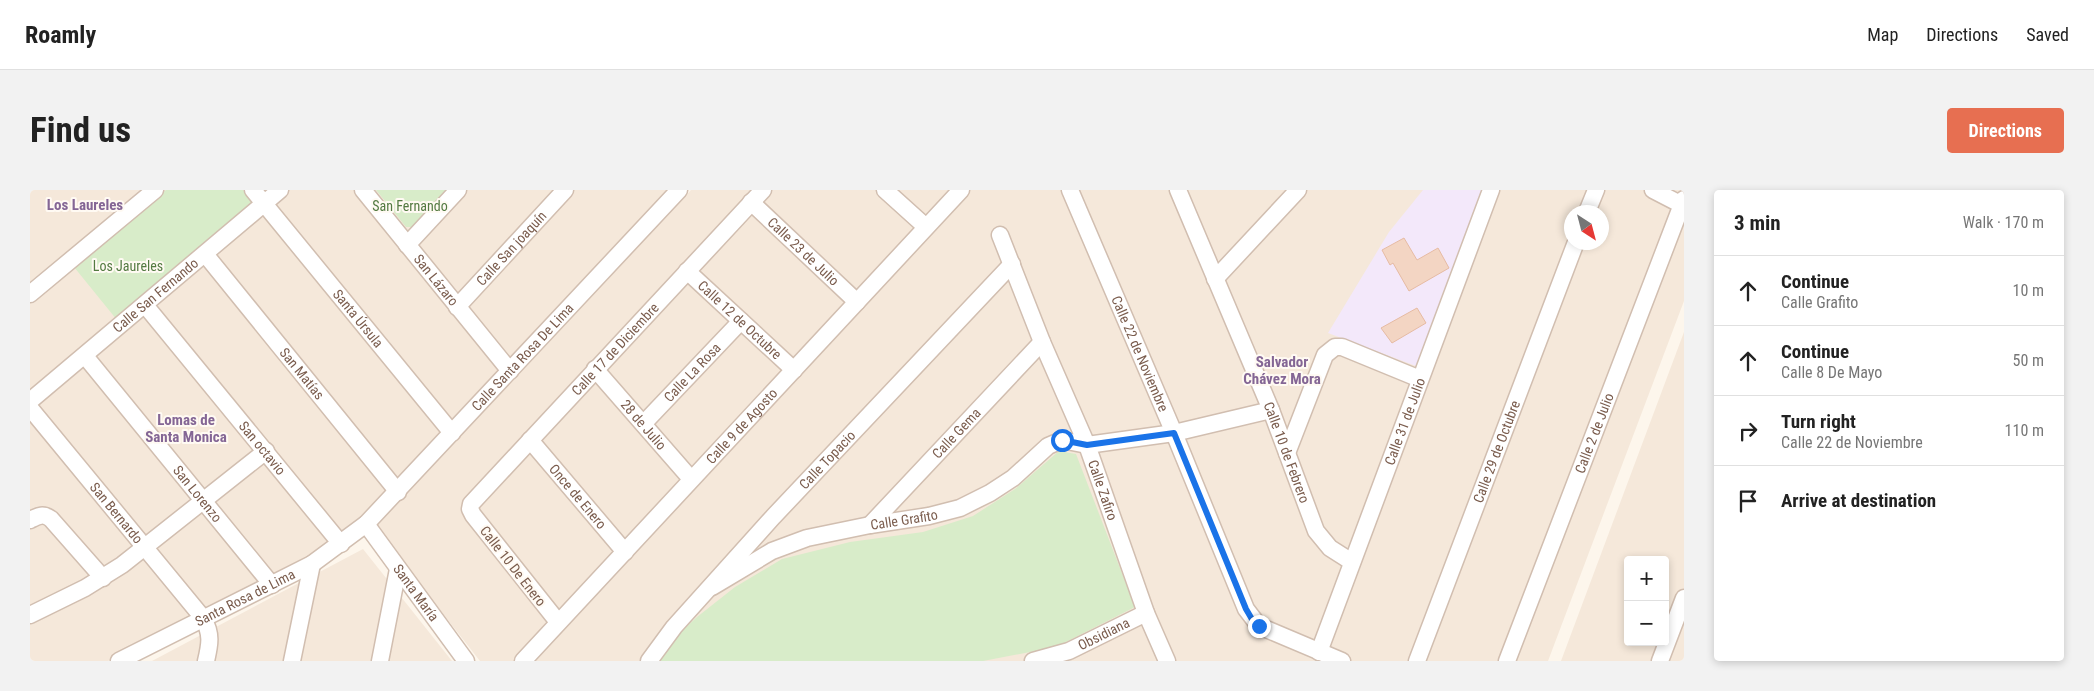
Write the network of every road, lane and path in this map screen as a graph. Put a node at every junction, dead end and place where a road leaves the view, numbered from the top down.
1 (155, 190) edge
2 (253, 190) edge
3 (280, 190) edge
4 (363, 190) edge
5 (458, 190) edge
6 (565, 190) edge
7 (679, 190) edge
8 (885, 190) edge
9 (961, 190) edge
10 (1070, 190) edge
11 (1178, 190) edge
12 (1298, 190) edge
13 (1491, 190) edge
14 (1596, 190) edge
15 (1653, 190) edge
16 (757, 196) edge
17 (1683, 202) edge
18 (264, 204) junction
19 (1591, 205) edge
20 (926, 228) junction
21 (1000, 235) dead end
22 (407, 245) junction
23 (1573, 250) edge
24 (205, 254) junction
25 (1012, 264) junction
26 (687, 271) junction
27 (1215, 280) junction
28 (30, 294) edge
29 (857, 302) junction
30 (145, 305) junction
31 (457, 307) junction
32 (741, 321) junction
33 (1042, 342) junction
34 (86, 356) junction
35 (595, 370) junction
36 (794, 370) junction
37 (510, 371) junction
38 (1420, 379) junction
39 (30, 401) edge
40 (30, 408) edge
41 (1271, 410) junction
42 (644, 423) junction
43 (452, 433) junction
44 (1174, 433) junction
45 (530, 440) junction
46 (1087, 445) junction
47 (266, 451) junction
48 (1287, 453) junction
49 (691, 479) junction
50 (398, 492) junction
51 (204, 501) junction
52 (470, 509) joint
53 (30, 520) edge
54 (366, 524) junction
55 (870, 525) junction
56 (341, 544) junction
57 (145, 548) junction
58 (626, 552) junction
59 (1352, 562) junction
60 (312, 564) junction
61 (398, 570) junction
62 (103, 578) junction
63 (272, 585) junction
64 (712, 587) junction
65 (1682, 609) edge
66 (1146, 613) junction
67 (30, 615) edge
68 (203, 618) junction
69 (558, 622) junction
70 (1319, 652) junction
71 (121, 660) edge
72 (464, 660) edge
73 (206, 661) edge
74 (292, 661) edge
75 (380, 661) edge
76 (523, 661) edge
77 (649, 661) edge
78 (1033, 661) edge
79 (1167, 661) edge
80 (1342, 661) edge
81 (1417, 661) edge
82 (1507, 661) edge
83 (1660, 661) edge

1 - 28 street
2 - 18 street, Santa Úrsula
3 - 18 street, Calle San Fernando
4 - 22 street, San Lázaro
5 - 22 street
6 - 31 street, Calle San joaquín
7 - 37 street, Calle Santa Rosa De Lima
8 - 20 street
9 - 20 street, Calle 9 de Agosto
10 - 44 street, Calle 22 de Noviembre
11 - 27 street, Calle 10 de Febrero
12 - 27 street
13 - 38 street, Calle 31 de Julio
14 - 19 street
15 - 17 street
16 - 26 street, Calle 17 de Diciembre
16 - 29 street, Calle 23 de Julio
17 - 82 street, Calle 2 de Julio
18 - 24 street, Calle San Fernando
18 - 43 street, Santa Úrsula
20 - 29 street, Calle 9 de Agosto
21 - 25 street, Calle Zafiro
22 - 31 street, San Lázaro
23 - 81 street, Calle 29 de Octubre
24 - 30 street, Calle San Fernando
24 - 50 street, San Matías
25 - 33 street, Calle Zafiro
25 - 64 street, Calle Topacio
26 - 32 street, Calle 12 de Octubre
26 - 35 street, Calle 17 de Diciembre
27 - 41 street, Calle 10 de Febrero
29 - 36 street, Calle 9 de Agosto
30 - 34 street, Calle San Fernando
30 - 47 street, San octavio
31 - 37 street, San Lázaro
32 - 36 street, Calle 12 de Octubre
32 - 42 street, Calle La Rosa
33 - 46 street, Calle Zafiro
33 - 55 street, Calle Gema
34 - 39 street, Calle San Fernando
34 - 51 street, San Lorenzo
35 - 42 street, 28 de Julio
35 - 45 street, Calle 17 de Diciembre
36 - 49 street, Calle 9 de Agosto
37 - 43 street, Calle Santa Rosa De Lima
38 - 48 street
38 - 59 street, Calle 31 de Julio
40 - 57 street, San Bernardo
41 - 44 street, Calle Grafito
41 - 48 street, Calle 10 de Febrero
42 - 49 street, 28 de Julio
43 - 50 street, Calle Santa Rosa De Lima
44 - 46 street, Calle Grafito
44 - 70 street, Calle 22 de Noviembre
45 - 52 street, Calle 17 de Diciembre
45 - 58 street, Once de Enero
46 - 55 street, Calle Grafito
46 - 66 street, Calle Zafiro
47 - 51 street
47 - 56 street, San octavio
48 - 59 street, Calle 10 de Febrero
49 - 58 street, Calle 9 de Agosto
50 - 54 street, Calle Santa Rosa De Lima
51 - 57 street
51 - 63 street, San Lorenzo
52 - 69 street, Calle 10 De Enero
53 - 62 street
54 - 56 street, Santa Rosa de Lima
54 - 61 street, Santa María
55 - 64 street, Calle Grafito
56 - 60 street, Santa Rosa de Lima
57 - 62 street
57 - 68 street, San Bernardo
58 - 69 street, Calle 9 de Agosto
59 - 70 street, Calle 31 de Julio
60 - 63 street, Santa Rosa de Lima
60 - 74 street
61 - 72 street, Santa María
61 - 75 street
62 - 67 street
63 - 68 street, Santa Rosa de Lima
64 - 77 street, Calle Topacio
65 - 83 street
66 - 78 street, Obsidiana
66 - 79 street, Calle Zafiro
68 - 71 street, Santa Rosa de Lima
68 - 73 street
69 - 76 street, Calle 9 de Agosto
70 - 80 street, Calle 22 de Noviembre

